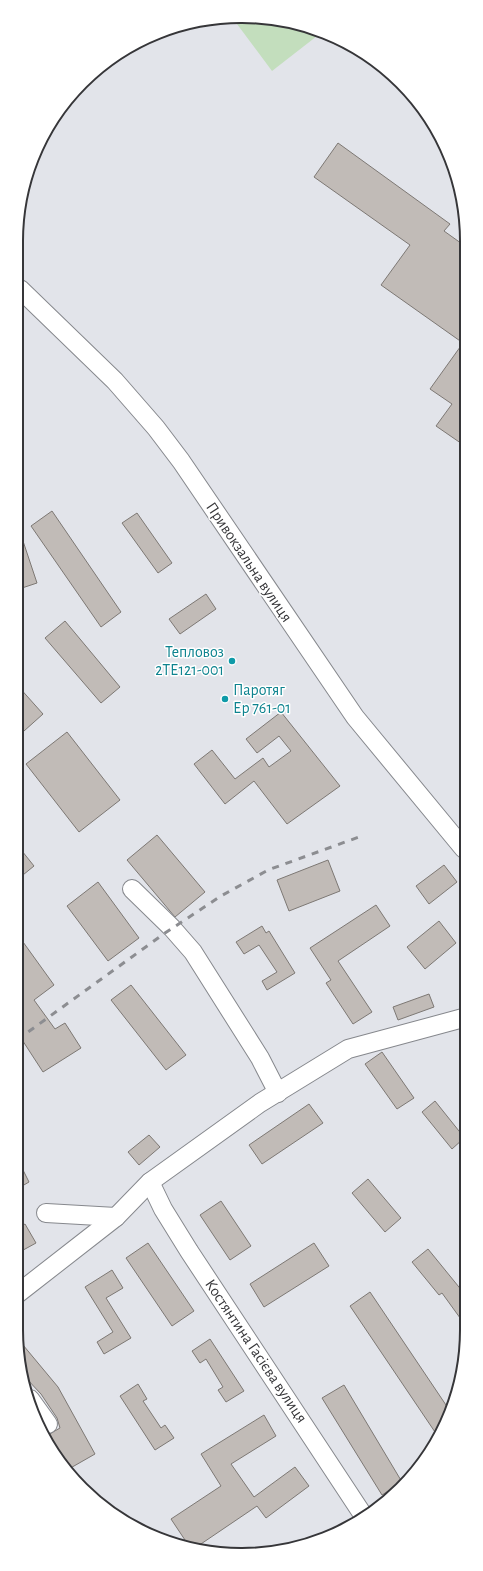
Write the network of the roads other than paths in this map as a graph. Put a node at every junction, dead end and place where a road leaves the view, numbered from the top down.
1 (23, 292) edge
2 (460, 844) edge
3 (132, 889) dead end
4 (460, 1019) edge
5 (278, 1093) junction
6 (150, 1182) junction
7 (46, 1213) dead end
8 (116, 1217) junction
9 (23, 1290) edge
10 (40, 1413) edge
11 (48, 1424) dead end
12 (361, 1512) edge

1 - 2 street, Привокзальна вулиця
3 - 5 street
4 - 5 street
5 - 6 street
6 - 8 street
6 - 12 street, Костянтина Гасієва вулиця
7 - 8 street
8 - 9 street
10 - 11 street

